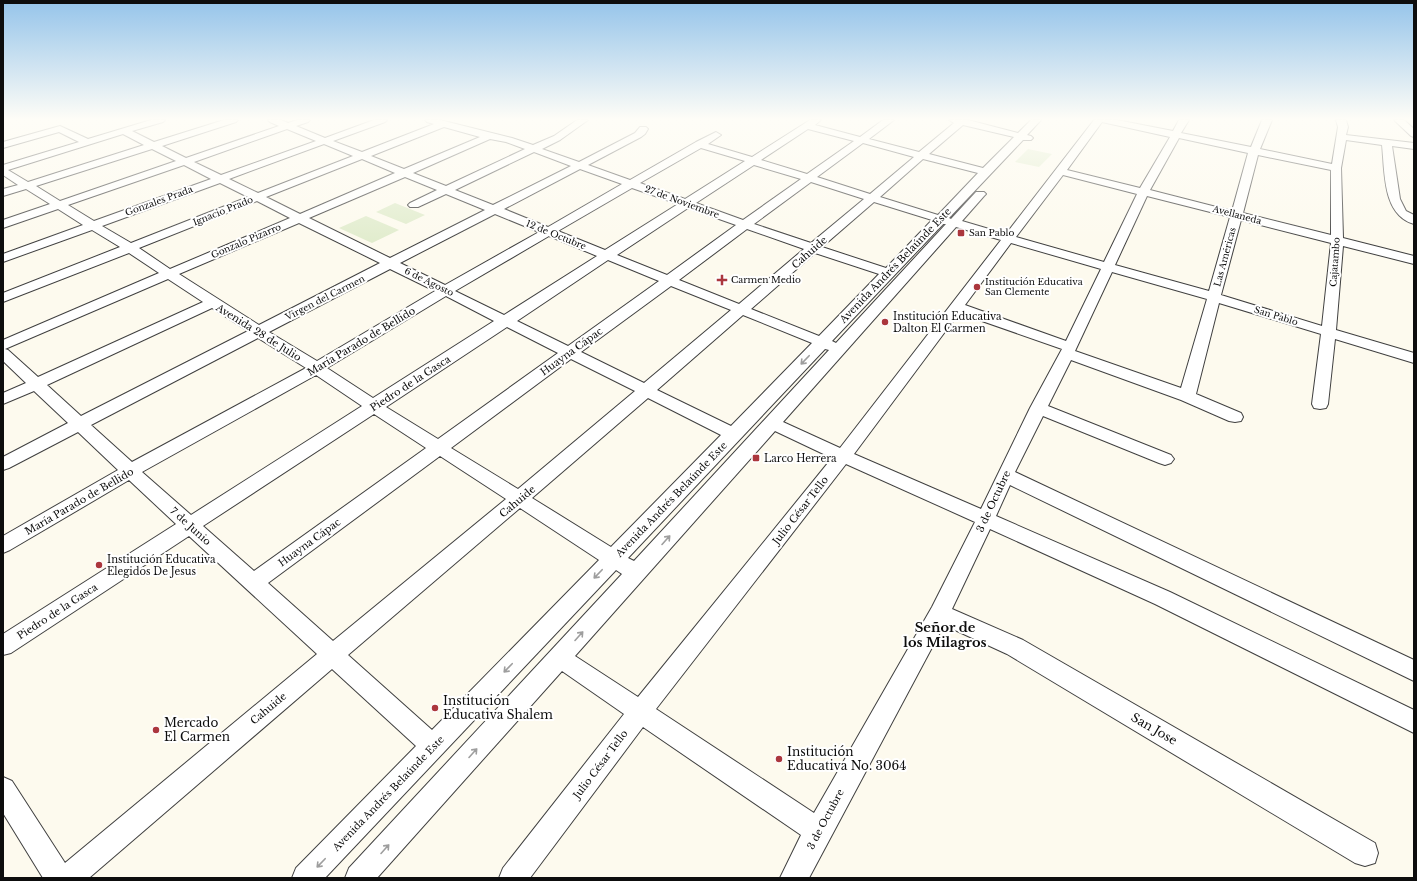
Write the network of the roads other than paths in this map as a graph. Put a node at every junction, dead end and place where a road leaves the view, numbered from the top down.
1 (25, 161) edge
2 (105, 161) edge
3 (184, 161) joint
4 (269, 161) edge
5 (349, 161) edge
6 (374, 161) edge
7 (433, 161) edge
8 (508, 161) edge
9 (570, 161) edge
10 (589, 161) edge
11 (670, 161) edge
12 (752, 161) joint
13 (832, 161) edge
14 (915, 161) edge
15 (941, 161) edge
16 (997, 161) edge
17 (1003, 161) edge
18 (1068, 161) edge
19 (1161, 161) edge
20 (1251, 161) edge
21 (1303, 161) edge
22 (1337, 161) edge
23 (1389, 161) edge
24 (582, 165) junction
25 (3, 168) edge
26 (1336, 168) junction
27 (3, 171) edge
28 (1060, 171) junction
29 (985, 172) junction
30 (405, 174) junction
31 (809, 178) junction
32 (220, 179) junction
33 (632, 183) junction
34 (26, 186) junction
35 (447, 190) junction
36 (1144, 191) junction
37 (3, 193) edge
38 (258, 198) junction
39 (872, 198) junction
40 (687, 203) junction
41 (61, 205) junction
42 (414, 205) dead end
43 (496, 210) junction
44 (1236, 215) junction
45 (299, 219) junction
46 (1414, 220) edge
47 (947, 221) junction
48 (3, 224) edge
49 (746, 224) junction
50 (93, 225) junction
51 (548, 232) junction
52 (1008, 238) junction
53 (1337, 240) junction
54 (130, 248) junction
55 (814, 248) junction
56 (606, 256) junction
57 (3, 258) edge
58 (1414, 260) edge
59 (391, 264) junction
60 (1108, 267) junction
61 (888, 273) junction
62 (169, 274) junction
63 (668, 281) junction
64 (445, 291) junction
65 (1214, 297) junction
66 (3, 298) edge
67 (213, 304) junction
68 (956, 307) junction
69 (741, 310) junction
70 (506, 321) junction
71 (259, 332) junction
72 (1329, 332) junction
73 (821, 343) junction
74 (3, 345) edge
75 (839, 349) junction
76 (1069, 350) junction
77 (3, 353) edge
78 (569, 353) junction
79 (1414, 358) edge
80 (317, 368) junction
81 (36, 384) junction
82 (646, 390) junction
83 (1187, 396) junction
84 (3, 399) edge
85 (1320, 404) dead end
86 (373, 406) junction
87 (1038, 408) junction
88 (1235, 417) dead end
89 (772, 423) junction
90 (81, 425) junction
91 (733, 434) junction
92 (438, 448) junction
93 (842, 457) junction
94 (1165, 459) dead end
95 (3, 464) edge
96 (130, 471) junction
97 (1005, 475) junction
98 (519, 499) junction
99 (985, 520) junction
100 (190, 525) junction
101 (3, 544) edge
102 (613, 559) junction
103 (636, 573) junction
104 (253, 583) junction
105 (940, 613) junction
106 (3, 646) edge
107 (332, 655) junction
108 (559, 657) junction
109 (1414, 671) edge
110 (640, 712) junction
111 (1414, 722) edge
112 (433, 746) junction
113 (3, 790) edge
114 (818, 831) junction
115 (1365, 853) dead end
116 (59, 878) edge
117 (68, 878) edge
118 (306, 878) edge
119 (359, 878) edge
120 (513, 878) edge
121 (794, 878) edge

1 - 25 street
2 - 34 street
3 - 32 street, 6 de Agosto
3 - 41 street
4 - 32 street, Gonzales Prada
5 - 38 street, Ignacio Prado
6 - 30 street, 12 de Octubre
7 - 30 street, Gonzalo Pizarro
8 - 35 street
9 - 24 street, 27 de Noviembre
10 - 24 street, Virgen del Carmen
11 - 33 street, María Parado de Bellido
12 - 31 street, San Pablo
12 - 40 street, Piedro de la Gasca
13 - 31 street, Huayna Cápac
14 - 39 street, Cahuide
15 - 29 street
16 - 29 street, Avenida Andrés Belaúnde Este
17 - 47 street, Avenida Andrés Belaúnde Este
18 - 28 street, Julio César Tello
19 - 36 street, 3 de Octubre
20 - 44 street, Las Américas
21 - 26 street
22 - 26 street, Cajatambo
23 - 46 street
24 - 33 street, 27 de Noviembre
24 - 43 street, Virgen del Carmen
26 - 53 street, Cajatambo
27 - 34 street, Avenida 28 de Julio
28 - 36 street, Avellaneda
28 - 52 street, Julio César Tello
29 - 47 street, Avenida Andrés Belaúnde Este
30 - 35 street, 12 de Octubre
30 - 45 street, Gonzalo Pizarro
31 - 39 street, San Pablo
31 - 49 street, Huayna Cápac
32 - 38 street, 6 de Agosto
32 - 50 street, Gonzales Prada
33 - 40 street, 27 de Noviembre
33 - 51 street, María Parado de Bellido
34 - 37 street
34 - 41 street, Avenida 28 de Julio
35 - 42 street
35 - 43 street, 12 de Octubre
36 - 44 street, Avellaneda
36 - 60 street, 3 de Octubre
38 - 45 street, 6 de Agosto
38 - 54 street, Ignacio Prado
39 - 47 street, San Pablo
39 - 55 street, Cahuide
40 - 49 street, 27 de Noviembre
40 - 56 street, Piedro de la Gasca
41 - 48 street
41 - 50 street, Avenida 28 de Julio
43 - 51 street, 12 de Octubre
43 - 59 street, Virgen del Carmen
44 - 53 street, Avellaneda
44 - 65 street, Las Américas
45 - 59 street, 6 de Agosto
45 - 62 street, Gonzalo Pizarro
47 - 52 street, San Pablo
47 - 61 street, Avenida Andrés Belaúnde Este
47 - 75 street, Avenida Andrés Belaúnde Este
49 - 55 street, 27 de Noviembre
49 - 63 street, Huayna Cápac
50 - 54 street, Avenida 28 de Julio
50 - 57 street, Gonzales Prada
51 - 56 street, 12 de Octubre
51 - 64 street, María Parado de Bellido
52 - 60 street, San Pablo
52 - 68 street, Julio César Tello
53 - 58 street, Avellaneda
53 - 72 street, Cajatambo
54 - 62 street, Avenida 28 de Julio
54 - 66 street, Ignacio Prado
55 - 61 street, 27 de Noviembre
55 - 69 street, Cahuide
56 - 63 street, 12 de Octubre
56 - 70 street, Piedro de la Gasca
59 - 64 street, 6 de Agosto
59 - 71 street, Virgen del Carmen
60 - 65 street, San Pablo
60 - 76 street, 3 de Octubre
61 - 73 street, Avenida Andrés Belaúnde Este
62 - 67 street, Avenida 28 de Julio
62 - 74 street, Gonzalo Pizarro
63 - 69 street, 12 de Octubre
63 - 78 street, Huayna Cápac
64 - 70 street, 6 de Agosto
64 - 80 street, María Parado de Bellido
65 - 72 street, San Pablo
65 - 83 street, Las Américas
67 - 71 street, Avenida 28 de Julio
67 - 81 street
68 - 76 street
68 - 93 street, Julio César Tello
69 - 73 street, 12 de Octubre
69 - 82 street, Cahuide
70 - 78 street, 6 de Agosto
70 - 86 street, Piedro de la Gasca
71 - 80 street, Avenida 28 de Julio
71 - 90 street, Virgen del Carmen
72 - 79 street, San Pablo
72 - 85 street, Cajatambo
73 - 75 street, 12 de Octubre
73 -> 91 street, Avenida Andrés Belaúnde Este
75 - 89 street, Avenida Andrés Belaúnde Este
76 - 83 street
76 - 87 street, 3 de Octubre
77 - 81 street, 7 de Junio
78 - 82 street, 6 de Agosto
78 - 92 street, Huayna Cápac
80 - 86 street, Avenida 28 de Julio
80 - 96 street, María Parado de Bellido
81 - 84 street
81 - 90 street, 7 de Junio
82 - 91 street, 6 de Agosto
82 - 98 street, Cahuide
83 - 88 street
86 - 92 street, Avenida 28 de Julio
86 - 100 street, Piedro de la Gasca
87 - 94 street
87 - 97 street, 3 de Octubre
89 - 93 street
103 -> 89 street, Avenida Andrés Belaúnde Este
90 - 95 street, Virgen del Carmen
90 - 96 street, 7 de Junio
91 - 102 street, Avenida Andrés Belaúnde Este
92 - 98 street, Avenida 28 de Julio
92 - 104 street, Huayna Cápac
93 - 99 street
93 - 110 street, Julio César Tello
96 - 100 street, 7 de Junio
96 - 101 street, María Parado de Bellido
97 - 99 street, 3 de Octubre
97 - 109 street
98 - 102 street, Avenida 28 de Julio
98 - 107 street, Cahuide
99 - 105 street, 3 de Octubre
99 - 111 street
100 - 104 street, 7 de Junio
100 - 106 street, Piedro de la Gasca
102 - 103 street, Avenida 28 de Julio
102 -> 112 street, Avenida Andrés Belaúnde Este
108 -> 103 street, Avenida Andrés Belaúnde Este
104 - 107 street, 7 de Junio
105 - 114 street, 3 de Octubre
105 - 115 street, San Jose
107 - 112 street, 7 de Junio
107 - 117 street, Cahuide
108 - 110 street
119 -> 108 street, Avenida Andrés Belaúnde Este
110 - 114 street
110 - 120 street, Julio César Tello
112 -> 118 street, Avenida Andrés Belaúnde Este
113 - 116 street
114 - 121 street, 3 de Octubre

